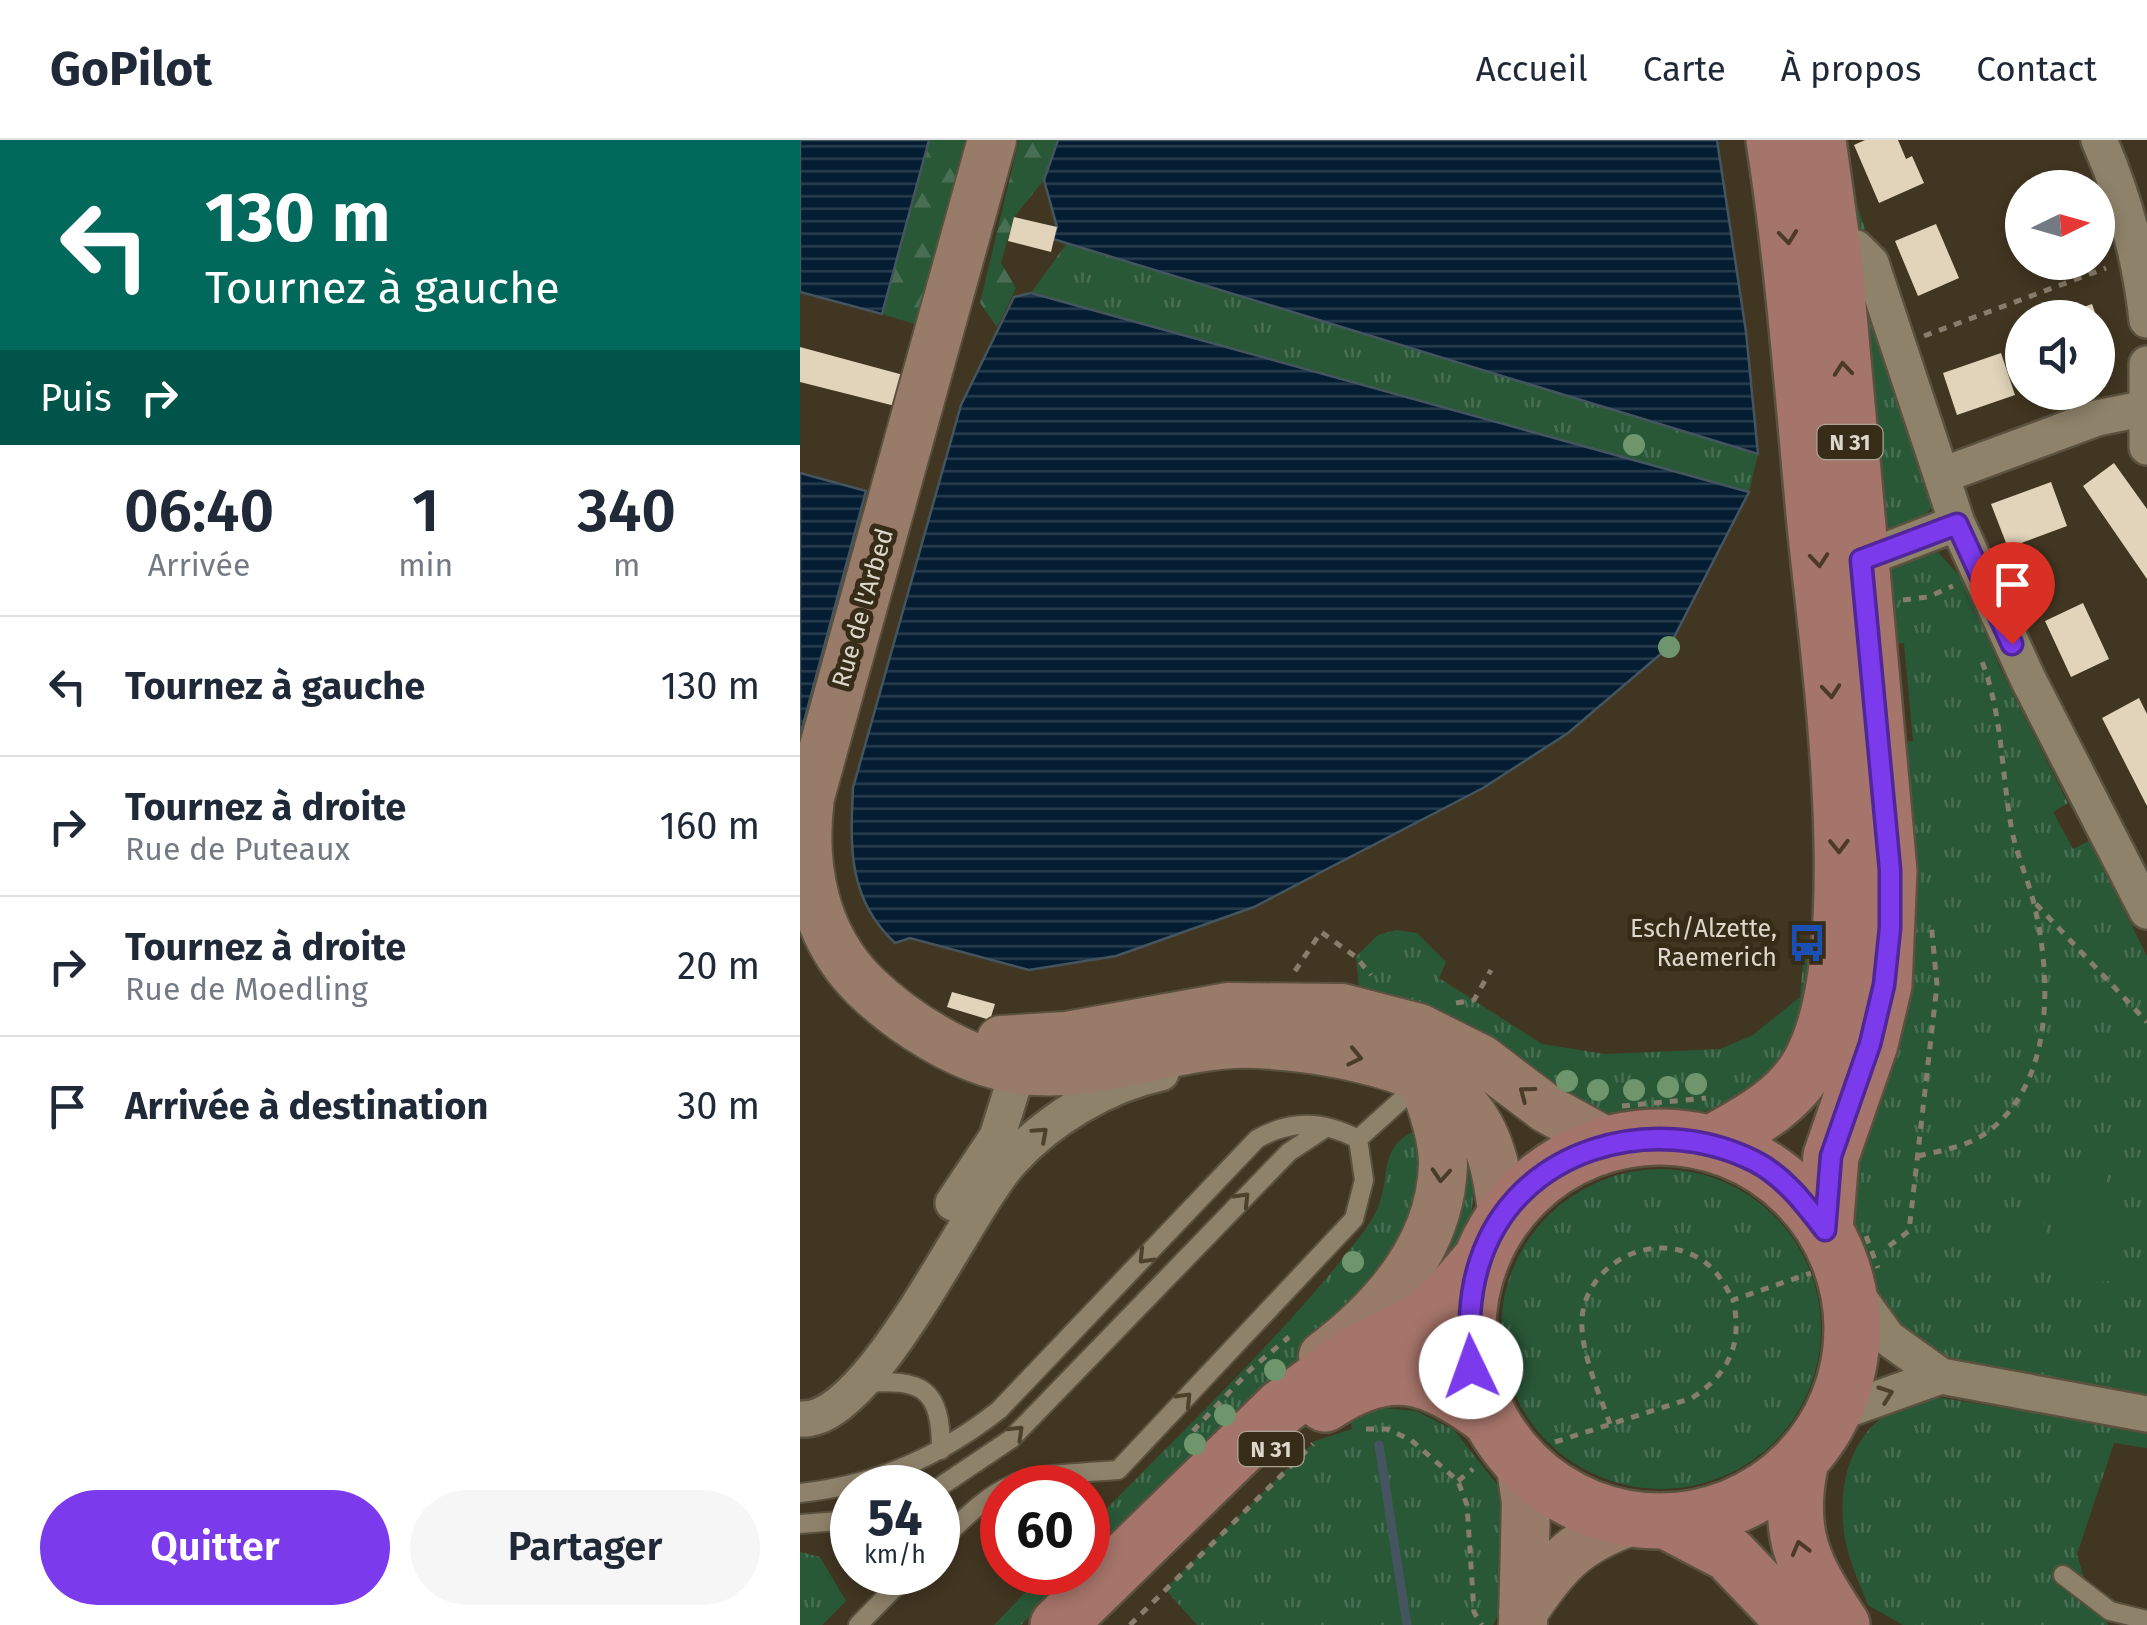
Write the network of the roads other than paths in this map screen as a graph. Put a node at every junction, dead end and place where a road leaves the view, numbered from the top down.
1 (992, 140) edge
2 (1774, 140) edge
3 (1818, 140) edge
4 (2100, 140) edge
5 (1833, 249) junction
6 (2147, 320) edge
7 (2147, 364) edge
8 (2146, 408) edge
9 (2147, 447) edge
10 (1943, 475) junction
11 (1957, 524) junction
12 (1861, 560) junction
13 (2147, 911) edge
14 (1281, 1027) junction
15 (934, 1034) junction
16 (1018, 1070) junction
17 (1424, 1080) junction
18 (1713, 1120) junction
19 (1614, 1124) junction
20 (1328, 1126) junction
21 (1358, 1139) junction
22 (1491, 1239) junction
23 (1845, 1258) junction
24 (1941, 1376) junction
25 (862, 1383) junction
26 (2147, 1414) edge
27 (1832, 1415) junction
28 (800, 1419) edge
29 (941, 1450) junction
30 (1500, 1454) junction
31 (1801, 1460) junction
32 (978, 1464) junction
33 (1110, 1471) edge
34 (960, 1475) edge
35 (980, 1478) edge
36 (800, 1493) edge
37 (980, 1501) edge
38 (1178, 1504) junction
39 (1649, 1521) junction
40 (830, 1522) edge
41 (960, 1522) edge
42 (800, 1524) edge
43 (2063, 1575) dead end
44 (887, 1595) edge
45 (2147, 1620) edge
46 (1509, 1621) edge
47 (858, 1625) edge
48 (1058, 1625) edge
49 (1091, 1625) edge
50 (1797, 1625) edge
51 (1842, 1625) edge

1 - 15 main road, Rue de l'Arbed
2 -> 18 main road, N 31
3 - 5 main road, N 31
4 - 6 street
5 - 10 street
12 -> 5 main road, N 31
7 - 8 street
8 - 9 street
8 - 10 street
10 - 11 street
11 - 12 street
11 - 13 street
12 - 23 main road, N 31
14 - 15 main road, Rue de l'Arbed
14 - 16 main road, Rue de l'Arbed
14 -> 17 main road, Rue de l'Arbed
19 -> 14 main road, Rue de l'Arbed
25 -> 14 street
15 - 16 main road, Rue de l'Arbed
16 - 25 street
17 - 21 lane
17 - 22 main road, Rue de l'Arbed
17 -> 38 main road
18 - 19 main road
18 - 23 main road
19 - 22 main road
20 - 21 lane
20 -> 29 lane
32 -> 20 lane
33 -> 21 lane
22 - 30 main road
22 - 38 main road, N 31
23 - 24 street
23 - 27 main road
24 - 26 street
27 -> 24 street
25 - 28 street
25 - 29 lane
27 - 31 main road
29 - 36 lane
30 - 39 main road
30 - 46 main road
30 - 49 main road, N 31
31 - 39 main road
51 -> 31 main road
32 - 34 lane
32 - 35 lane
37 - 41 lane
38 - 48 main road, N 31
39 - 46 main road
39 - 50 main road
40 - 42 lane
43 - 45 lane
44 - 47 lane

